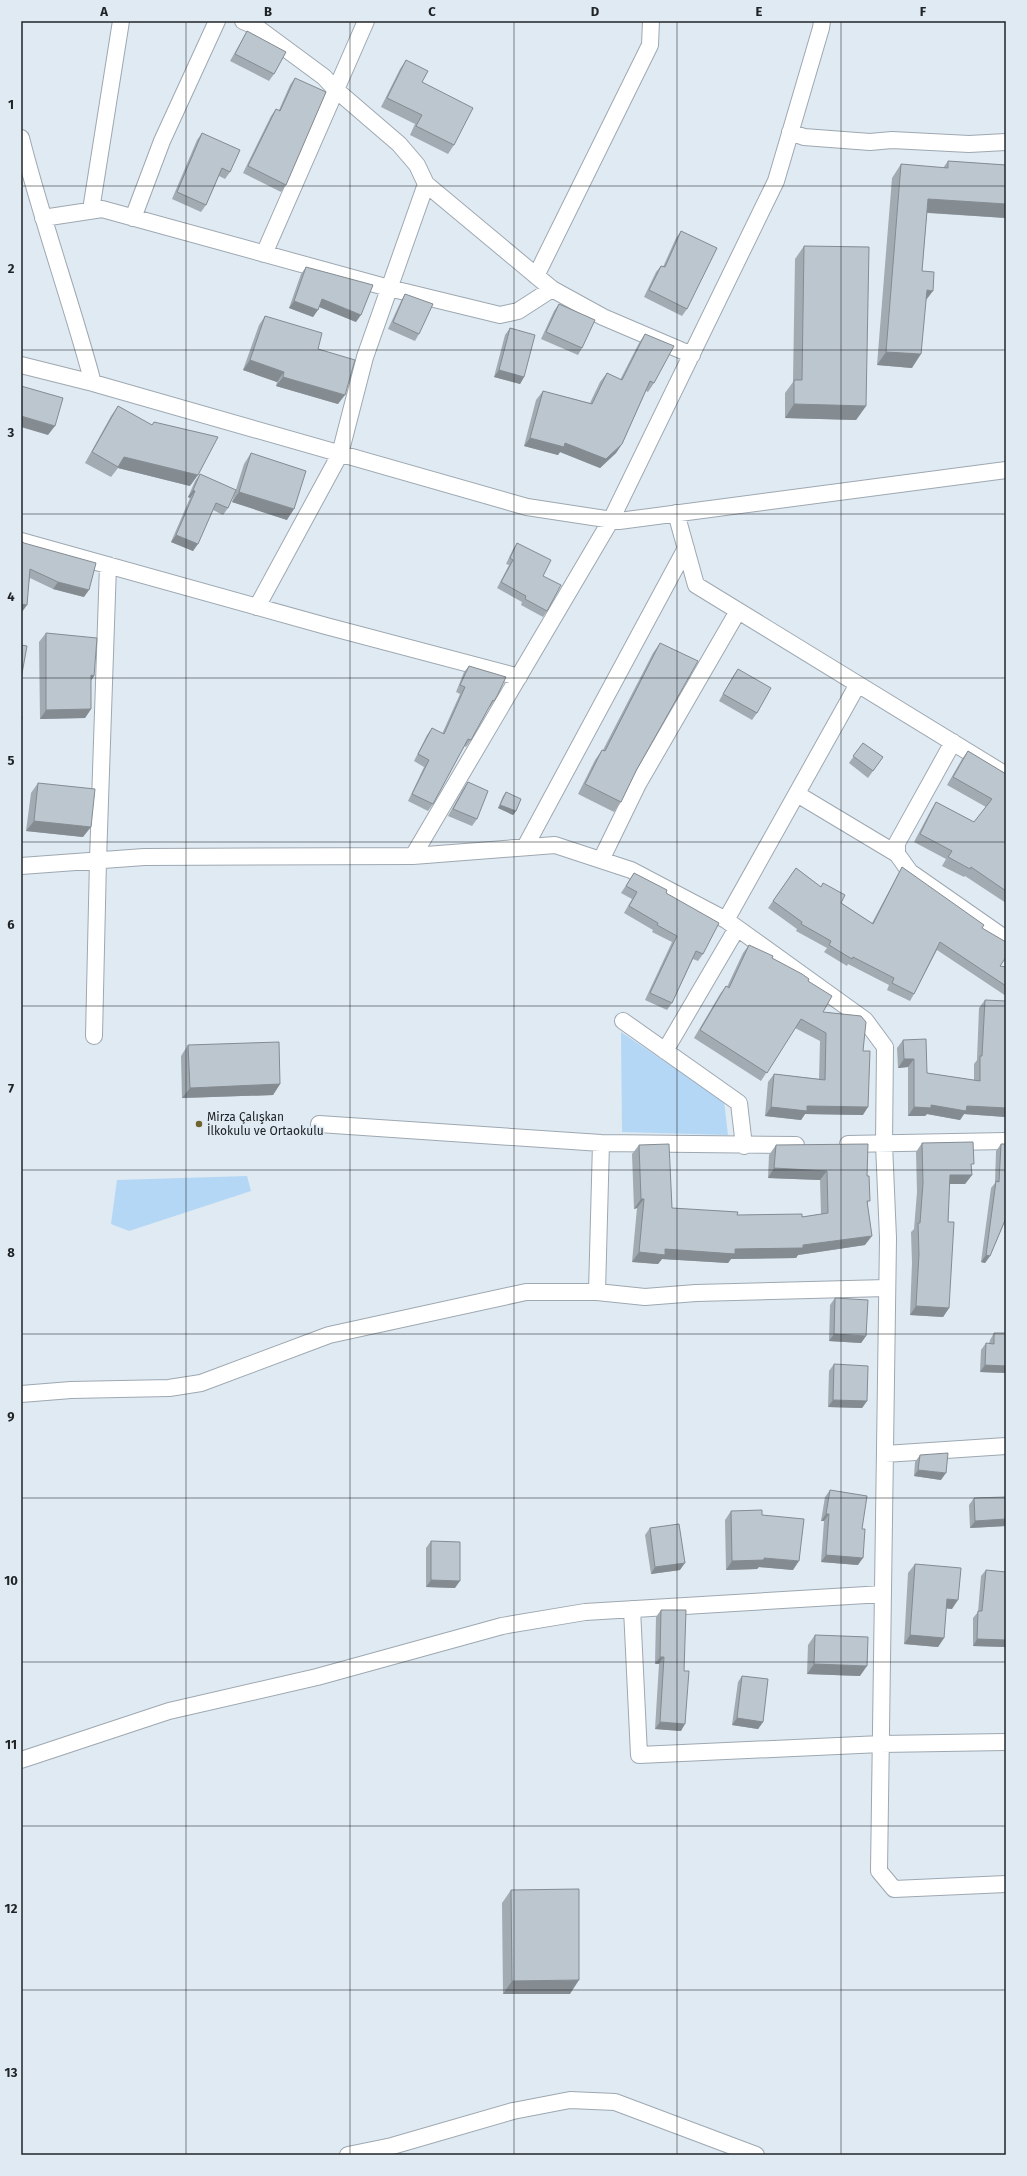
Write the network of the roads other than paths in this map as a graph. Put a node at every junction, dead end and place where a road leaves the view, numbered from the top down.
1 (121, 21) edge
2 (217, 21) edge
3 (243, 21) edge
4 (366, 21) edge
5 (651, 21) edge
6 (822, 21) edge
7 (335, 89) junction
8 (790, 132) junction
9 (21, 138) edge
10 (1006, 142) edge
11 (426, 184) junction
12 (91, 210) junction
13 (43, 218) junction
14 (133, 218) junction
15 (264, 254) junction
16 (536, 276) junction
17 (389, 288) junction
18 (552, 289) junction
19 (692, 355) junction
20 (21, 365) edge
21 (93, 384) junction
22 (340, 454) junction
23 (1006, 470) edge
24 (676, 513) junction
25 (612, 520) junction
26 (21, 541) edge
27 (686, 548) junction
28 (108, 565) junction
29 (257, 607) junction
30 (738, 611) junction
31 (519, 677) junction
32 (858, 684) junction
33 (953, 742) junction
34 (1006, 775) edge
35 (797, 794) junction
36 (525, 847) junction
37 (897, 854) junction
38 (412, 856) junction
39 (98, 860) junction
40 (601, 860) junction
41 (21, 866) edge
42 (731, 924) junction
43 (1006, 939) edge
44 (623, 1021) dead end
45 (94, 1036) dead end
46 (665, 1051) junction
47 (319, 1124) dead end
48 (1006, 1141) edge
49 (601, 1144) junction
50 (884, 1144) junction
51 (744, 1146) junction
52 (887, 1288) junction
53 (597, 1292) junction
54 (21, 1394) edge
55 (1006, 1446) edge
56 (885, 1454) junction
57 (883, 1594) junction
58 (632, 1610) junction
59 (1006, 1742) edge
60 (881, 1744) junction
61 (21, 1760) edge
62 (1006, 1884) edge
63 (348, 2155) edge
64 (756, 2155) edge

1 - 12 street
2 - 14 street
3 - 7 street
4 - 7 street
5 - 16 street
6 - 8 street
7 - 11 street
7 - 15 street
8 - 10 street
8 - 19 street
9 - 13 street
11 - 16 street
11 - 17 street
12 - 13 street
12 - 14 street
13 - 21 street
14 - 15 street
15 - 17 street
16 - 18 street
17 - 18 street
17 - 22 street
18 - 19 street
19 - 25 street
20 - 21 street
21 - 22 street
22 - 25 street
22 - 29 street
23 - 24 street
24 - 25 street
24 - 27 street
25 - 31 street
26 - 28 street
27 - 30 street
27 - 36 street
28 - 29 street
28 - 39 street
29 - 31 street
30 - 32 street
30 - 40 street
31 - 38 street
32 - 33 street
32 - 35 street
33 - 34 street
33 - 37 street
35 - 37 street
35 - 42 street
36 - 38 street
36 - 40 street
37 - 43 street
38 - 39 street
39 - 41 street
39 - 45 street
40 - 42 street
42 - 46 street
42 - 50 street
44 - 46 street
46 - 51 street
47 - 49 street
48 - 50 street
49 - 51 street
49 - 53 street
50 - 51 street
50 - 52 street
52 - 53 street
52 - 56 street
53 - 54 street
55 - 56 street
56 - 57 street
57 - 58 street
57 - 60 street
58 - 60 street
58 - 61 street
59 - 60 street
60 - 62 street
63 - 64 street

